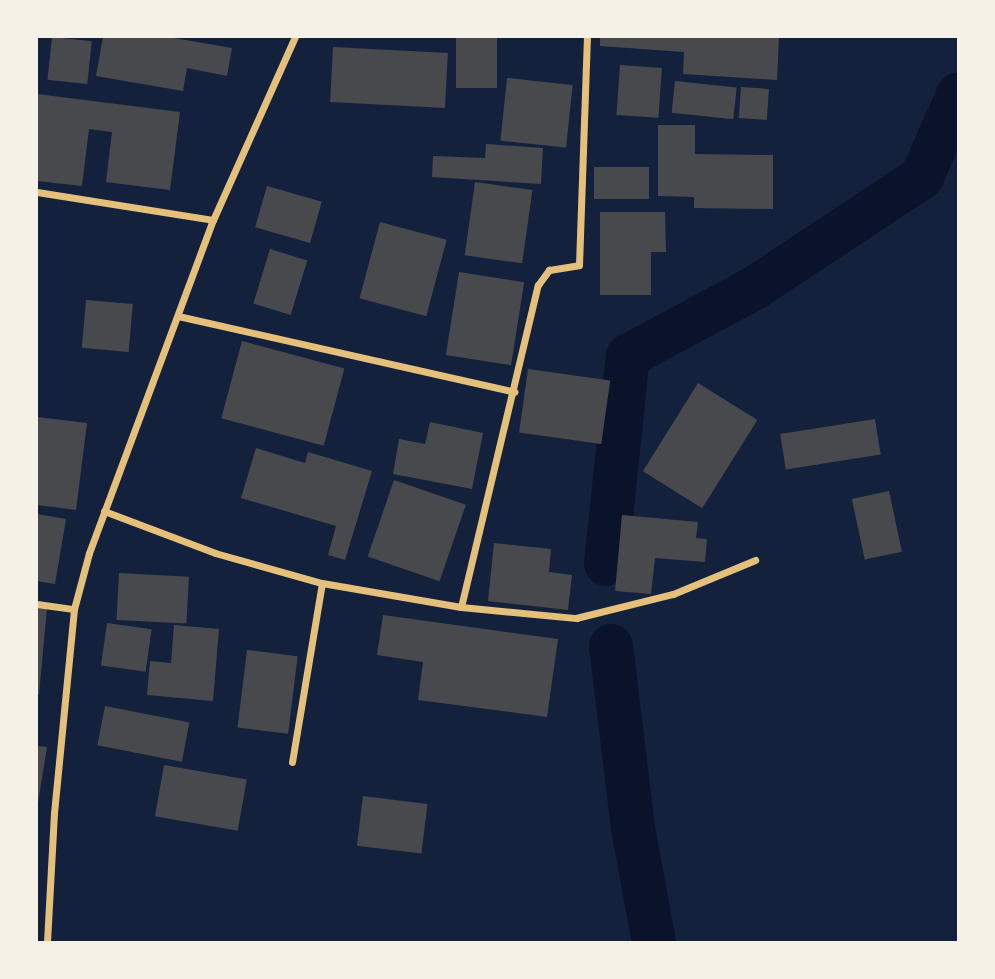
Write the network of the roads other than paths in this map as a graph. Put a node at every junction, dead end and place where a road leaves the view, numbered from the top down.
1 (295, 37) edge
2 (587, 37) edge
3 (37, 192) edge
4 (213, 220) junction
5 (178, 316) junction
6 (515, 392) junction
7 (104, 511) junction
8 (755, 560) dead end
9 (322, 583) junction
10 (37, 604) edge
11 (461, 607) junction
12 (74, 610) junction
13 (292, 762) dead end
14 (47, 942) edge

1 - 4 street
2 - 6 street
3 - 4 street
4 - 5 street
5 - 6 street
5 - 7 street
6 - 11 street
7 - 9 street
7 - 12 street
8 - 11 street
9 - 11 street
9 - 13 street
10 - 12 street
12 - 14 street

